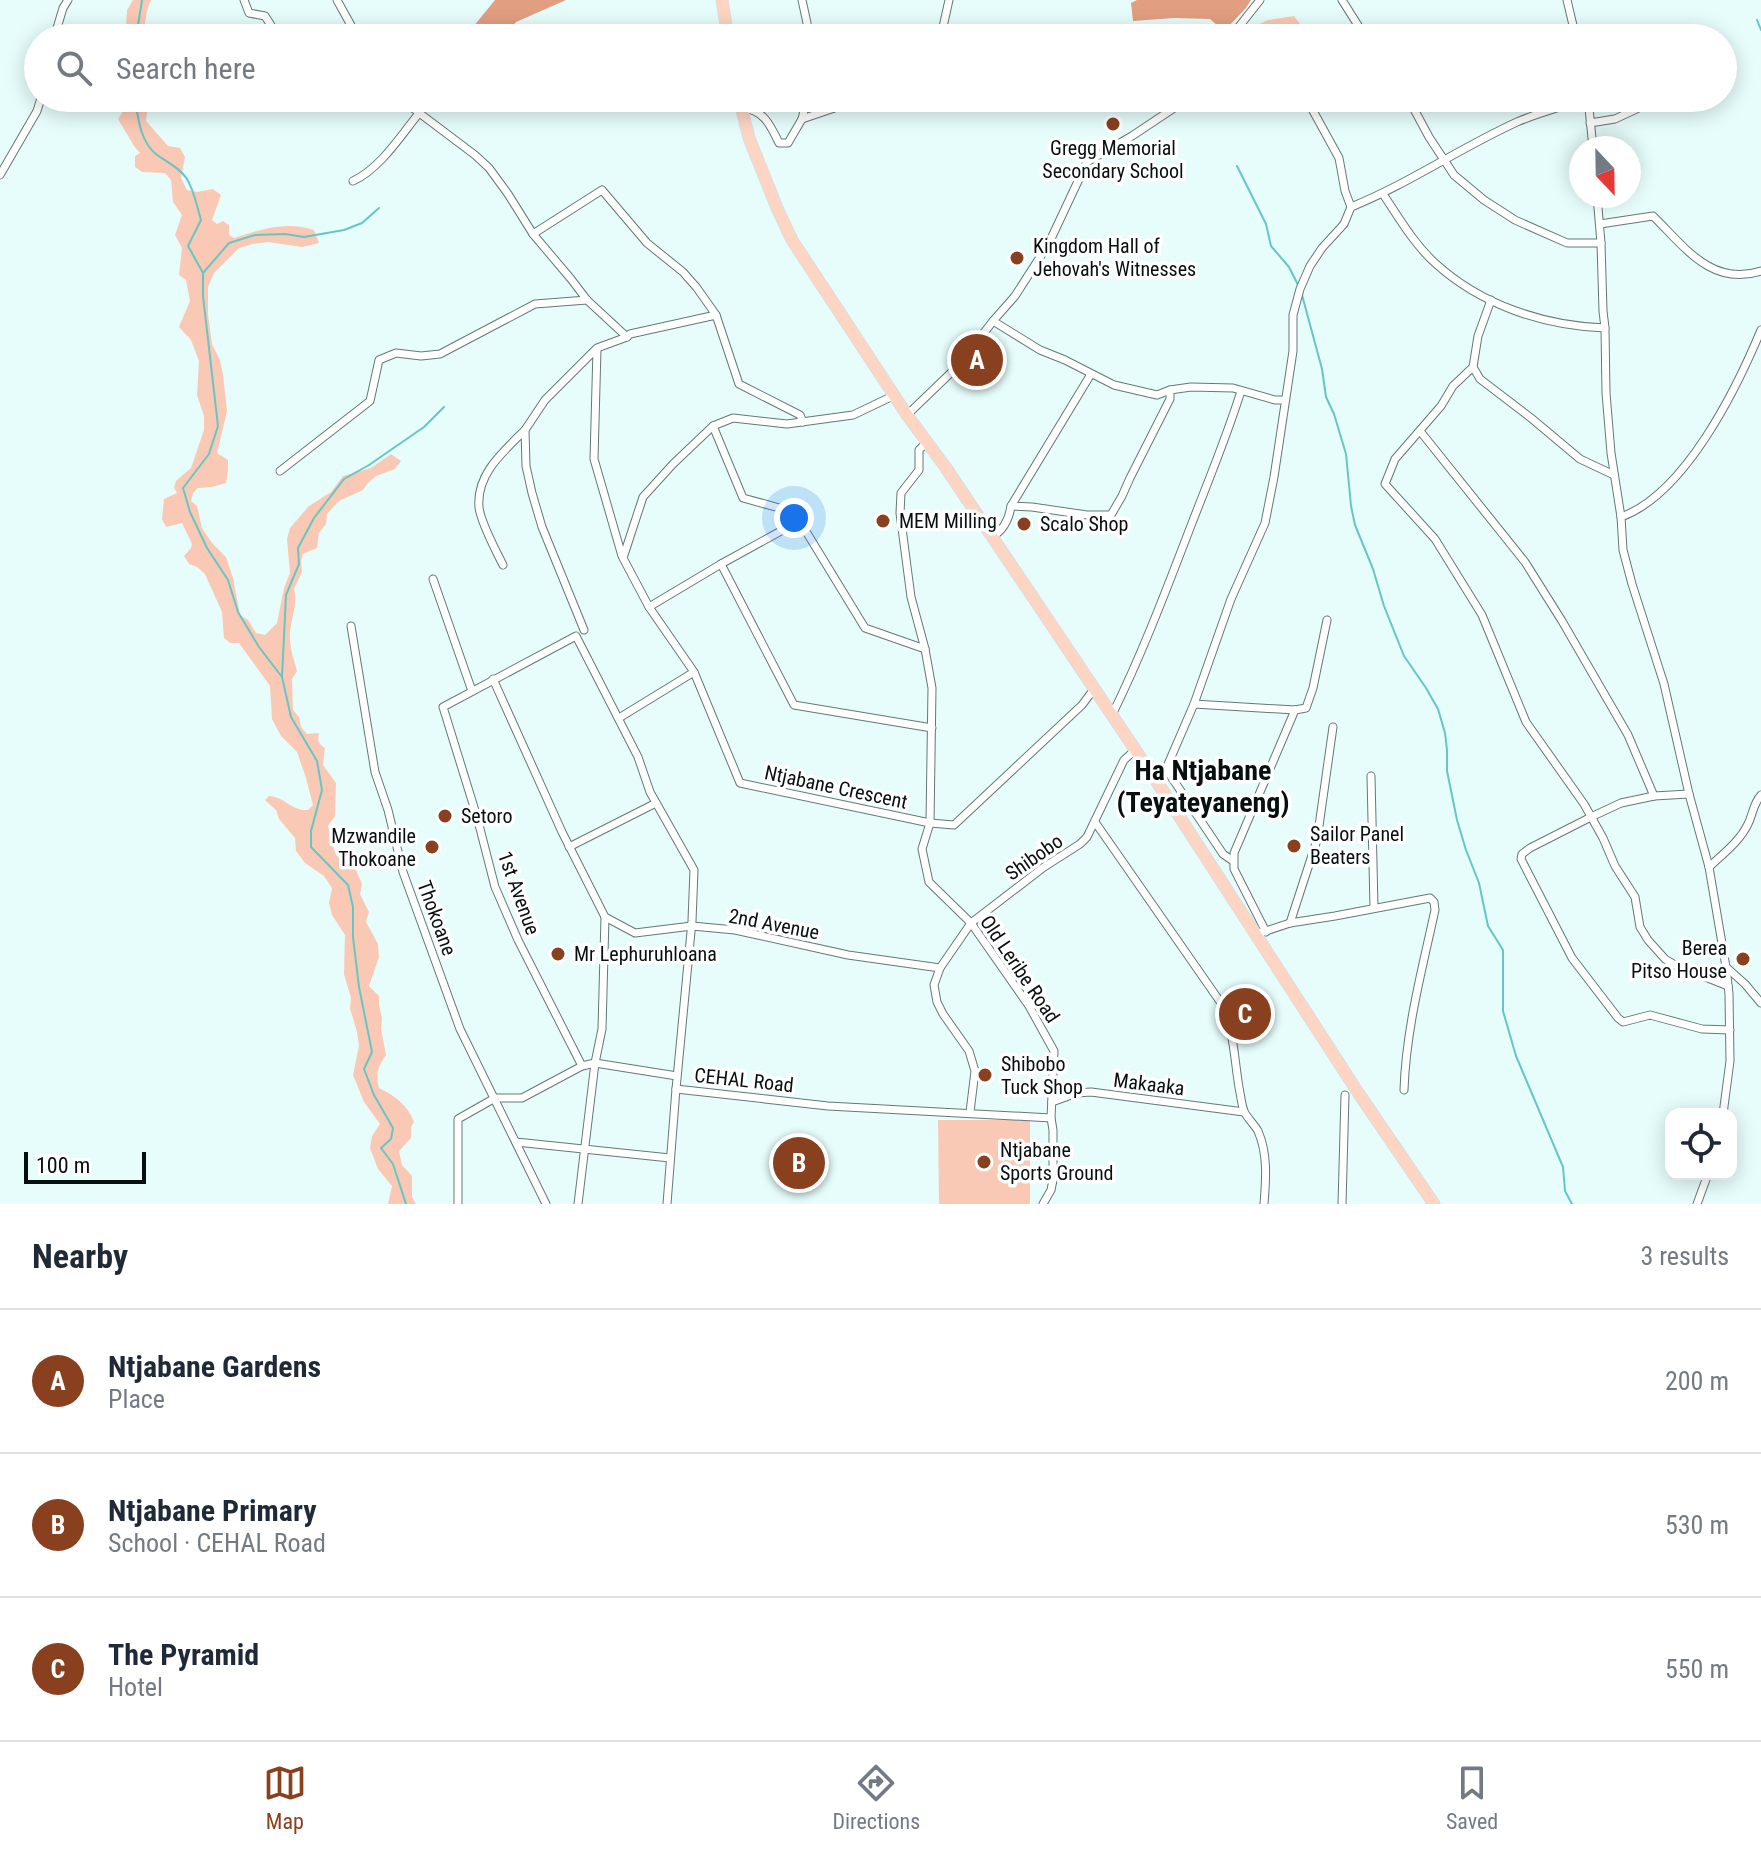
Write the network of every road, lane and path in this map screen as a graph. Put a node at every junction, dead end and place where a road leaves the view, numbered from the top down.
1 (68, 0) edge
2 (244, 0) edge
3 (337, 0) edge
4 (722, 0) edge
5 (802, 0) edge
6 (949, 0) edge
7 (1260, 0) edge
8 (1342, 0) edge
9 (1567, 0) edge
10 (58, 24) edge
11 (270, 24) edge
12 (350, 24) edge
13 (726, 24) edge
14 (807, 24) edge
15 (944, 24) edge
16 (1241, 24) edge
17 (1357, 24) edge
18 (1573, 24) edge
19 (36, 112) edge
20 (420, 112) joint
21 (742, 112) edge
22 (758, 112) edge
23 (804, 112) edge
24 (823, 112) edge
25 (1168, 112) edge
26 (1314, 112) edge
27 (1416, 112) edge
28 (1546, 112) edge
29 (1589, 112) edge
30 (1630, 112) edge
31 (802, 119) junction
32 (1590, 123) junction
33 (1592, 136) edge
34 (1444, 160) junction
35 (0, 175) edge
36 (353, 181) dead end
37 (1383, 194) junction
38 (1351, 207) junction
39 (1598, 208) edge
40 (1600, 224) junction
41 (533, 234) junction
42 (1601, 243) junction
43 (1761, 271) edge
44 (587, 300) junction
45 (1491, 300) junction
46 (716, 315) junction
47 (993, 321) junction
48 (1605, 328) junction
49 (1761, 330) edge
50 (627, 337) junction
51 (597, 348) junction
52 (1473, 367) junction
53 (1091, 374) junction
54 (1170, 390) junction
55 (1241, 391) junction
56 (895, 395) junction
57 (1285, 400) junction
58 (907, 415) junction
59 (803, 422) junction
60 (713, 426) junction
61 (525, 430) junction
62 (1420, 431) junction
63 (927, 442) junction
64 (280, 471) dead end
65 (1614, 475) junction
66 (1011, 506) junction
67 (1621, 517) junction
68 (799, 521) junction
69 (992, 537) junction
70 (623, 558) junction
71 (721, 564) junction
72 (503, 565) dead end
73 (433, 579) dead end
74 (649, 607) junction
75 (1327, 620) dead end
76 (351, 626) dead end
77 (584, 630) dead end
78 (576, 636) joint
79 (925, 649) junction
80 (694, 672) junction
81 (493, 679) junction
82 (1094, 689) junction
83 (472, 691) junction
84 (1194, 704) junction
85 (1295, 710) junction
86 (1112, 715) junction
87 (619, 718) junction
88 (1333, 727) dead end
89 (932, 728) junction
90 (1135, 750) junction
91 (1166, 769) junction
92 (1371, 776) dead end
93 (1159, 785) junction
94 (1689, 794) junction
95 (1761, 795) edge
96 (1654, 796) junction
97 (656, 803) junction
98 (1591, 817) junction
99 (1095, 822) junction
100 (930, 823) junction
101 (569, 847) junction
102 (1233, 861) junction
103 (1709, 867) junction
104 (1374, 908) junction
105 (605, 917) junction
106 (971, 923) junction
107 (1290, 923) junction
108 (692, 926) junction
109 (1261, 933) junction
110 (1726, 967) junction
111 (940, 968) junction
112 (1728, 986) junction
113 (1761, 1003) edge
114 (1730, 1030) junction
115 (595, 1063) junction
116 (582, 1066) junction
117 (677, 1076) junction
118 (676, 1089) junction
119 (1404, 1090) dead end
120 (1345, 1095) dead end
121 (495, 1098) junction
122 (1052, 1102) junction
123 (1724, 1108) edge
124 (970, 1112) junction
125 (1244, 1112) junction
126 (1051, 1118) junction
127 (516, 1142) junction
128 (585, 1149) junction
129 (670, 1158) junction
130 (1706, 1180) edge
131 (458, 1204) edge
132 (546, 1204) edge
133 (578, 1204) edge
134 (667, 1204) edge
135 (1043, 1204) edge
136 (1264, 1204) edge
137 (1342, 1204) edge
138 (1434, 1204) edge
139 (1697, 1204) edge

1 - 10 street
2 - 11 street
3 - 12 street
4 - 13 main road
5 - 14 street
6 - 15 street
7 - 16 street
8 - 17 street
9 - 18 street
19 - 35 street
20 - 36 street
20 - 41 street
21 - 56 main road
22 - 31 street
23 - 31 street
24 - 31 street
25 - 47 street
26 - 38 street
27 - 34 street
28 - 34 street
29 - 32 street
30 - 32 street
32 - 33 street
34 - 37 street
34 - 42 street
37 - 38 street
37 - 45 street
38 - 57 street
39 - 40 street
40 - 42 street
40 - 43 street
41 - 44 street
41 - 46 street
42 - 48 street
44 - 50 street
44 - 64 street
45 - 48 street
45 - 52 street
46 - 50 street
46 - 59 street
47 - 53 street
47 - 58 street
48 - 65 street
49 - 67 street
50 - 51 street
51 - 61 street
51 - 70 street, Ntjabane Crescent
52 - 62 street
52 - 65 street
53 - 54 street
53 - 66 street
54 - 55 street
54 - 66 street
55 - 57 street
55 - 86 street
56 - 58 main road
56 - 59 street
57 - 84 street
58 - 63 main road
59 - 60 street
60 - 68 street
60 - 70 street
61 - 72 street
61 - 77 street
62 - 96 street
62 - 98 street
63 - 69 main road
63 - 79 street, Old Leribe Road
65 - 67 street
66 - 69 street
67 - 94 street
68 - 71 street
68 - 79 street
69 - 82 main road
70 - 74 street, Ntjabane Crescent
71 - 74 street
71 - 89 street
73 - 83 street
74 - 80 street, Ntjabane Crescent
75 - 85 street
76 - 121 street, Thokoane
78 - 81 street, 1st Avenue
78 - 87 street, CEHAL Road
79 - 89 street, Old Leribe Road
80 - 87 street
80 - 100 street, Ntjabane Crescent
81 - 83 street, 1st Avenue
81 - 101 street
82 - 86 main road
82 - 100 street, Ntjabane Crescent
83 - 116 street, 1st Avenue
84 - 85 street
84 - 91 street
85 - 102 street
86 - 90 main road
87 - 97 street, CEHAL Road
88 - 107 street
89 - 100 street, Old Leribe Road
90 - 93 main road
90 - 99 street, Shibobo
91 - 93 street
91 - 102 street
92 - 104 street
93 - 109 main road
94 - 96 street
94 - 103 street
95 - 103 street
96 - 98 street
97 - 101 street
97 - 108 street, CEHAL Road
98 - 112 street
98 - 114 street
99 - 106 street, Shibobo
99 - 125 street
100 - 106 street, Old Leribe Road
101 - 105 street
102 - 109 street
103 - 110 street
104 - 107 street
104 - 119 street
105 - 108 street, 2nd Avenue
105 - 115 street
106 - 111 street, Shibobo
106 - 122 street, Old Leribe Road
107 - 109 street
108 - 111 street, 2nd Avenue
108 - 117 street, CEHAL Road
109 - 138 main road
110 - 112 street
110 - 113 street
111 - 124 street
112 - 114 street
114 - 123 street
115 - 116 street
115 - 117 street
115 - 128 street
116 - 121 street
117 - 118 street, CEHAL Road
118 - 124 street, CEHAL Road
118 - 129 street, CEHAL Road
120 - 137 street
121 - 127 street, Thokoane
121 - 131 street
122 - 125 street, Makaaka
122 - 126 street, Old Leribe Road
124 - 126 street, CEHAL Road
125 - 136 street
126 - 135 street, Old Leribe Road
127 - 128 street
127 - 132 street, Thokoane
128 - 129 street
128 - 133 street
129 - 134 street, CEHAL Road
130 - 139 street

